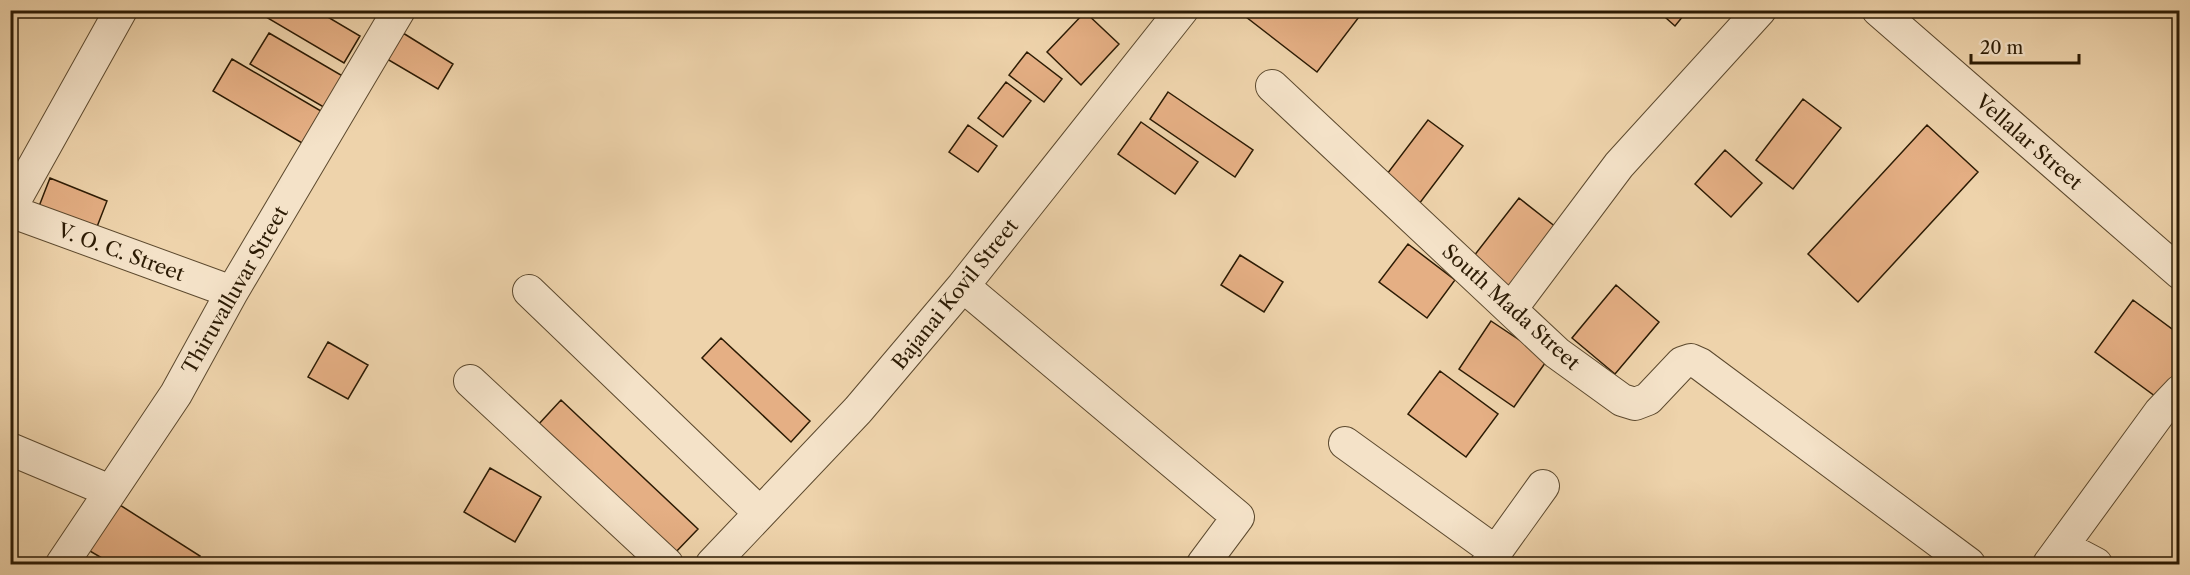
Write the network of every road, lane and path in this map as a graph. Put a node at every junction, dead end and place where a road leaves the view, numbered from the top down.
1 (121, 10) edge
2 (399, 10) edge
3 (1182, 10) edge
4 (1760, 10) edge
5 (1878, 10) edge
6 (1272, 86) dead end
7 (10, 210) edge
8 (2180, 273) edge
9 (963, 286) junction
10 (529, 291) dead end
11 (232, 292) junction
12 (1511, 309) junction
13 (470, 381) dead end
14 (2180, 391) edge
15 (1345, 443) dead end
16 (10, 448) edge
17 (1543, 486) dead end
18 (110, 491) junction
19 (760, 513) junction
20 (2056, 555) edge
21 (1492, 558) edge
22 (62, 564) edge
23 (667, 564) edge
24 (712, 564) edge
25 (1203, 564) edge
26 (1969, 564) edge
27 (2096, 564) edge

1 - 7 street
2 - 11 street, Thiruvalluvar Street
3 - 9 street, Bajanai Kovil Street
4 - 12 street
5 - 8 street, Vellalar Street
6 - 12 street, South Mada Street
7 - 11 street, V. O. C. Street
9 - 19 street, Bajanai Kovil Street
9 - 25 street
10 - 19 street
11 - 18 street, Thiruvalluvar Street
12 - 26 street, South Mada Street
13 - 23 street
14 - 20 street
15 - 21 street
16 - 18 street
17 - 21 street
18 - 22 street, Thiruvalluvar Street
19 - 24 street, Bajanai Kovil Street
20 - 27 street

